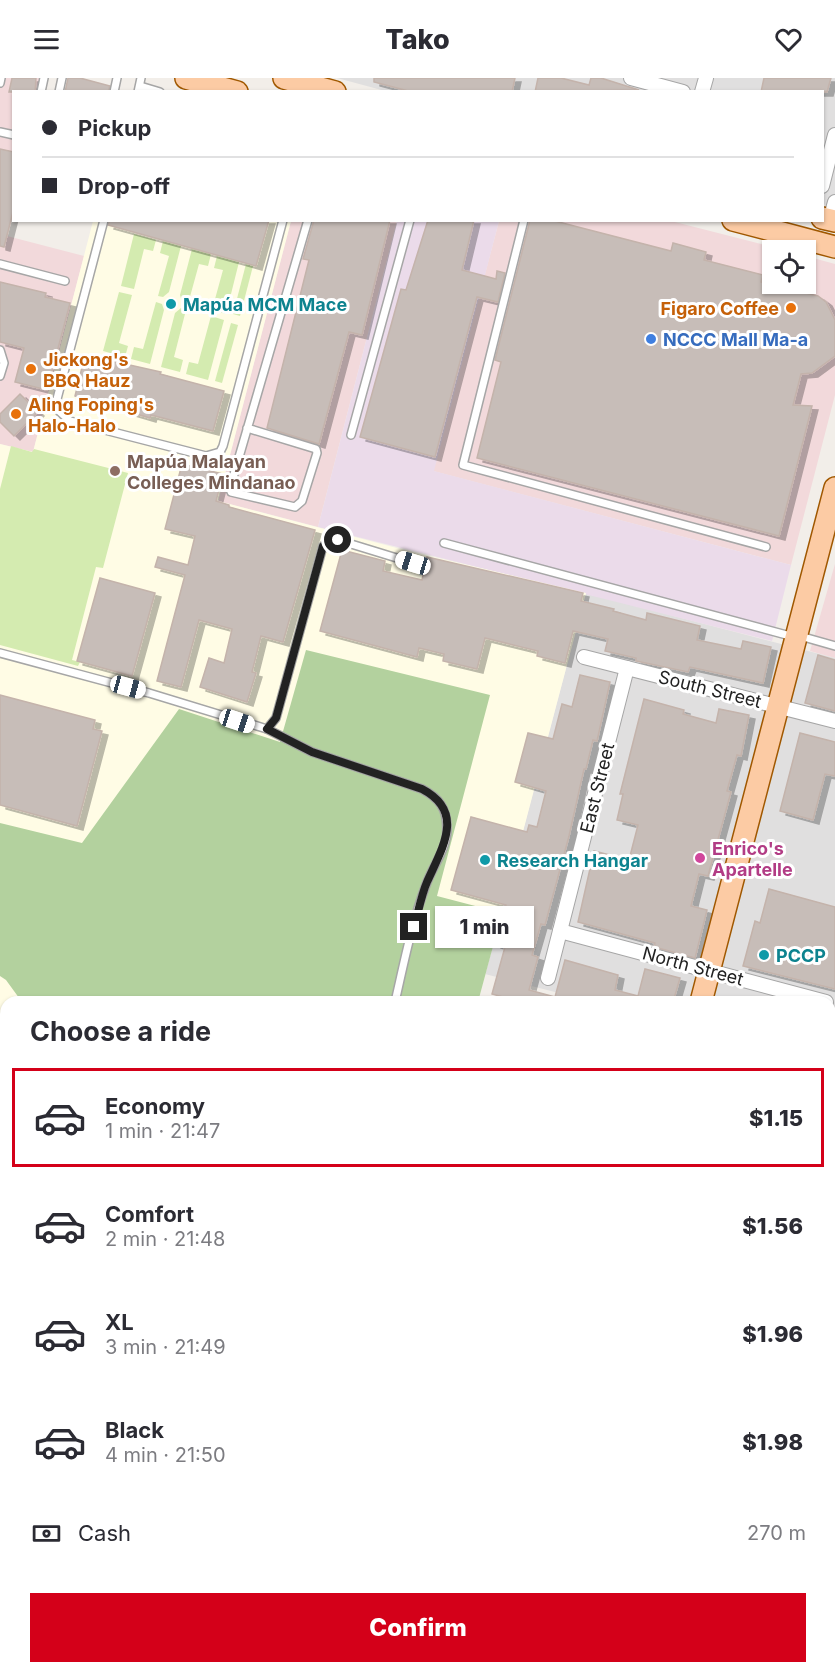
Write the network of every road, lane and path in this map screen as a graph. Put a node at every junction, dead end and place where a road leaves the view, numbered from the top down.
1 (1, 78) edge
2 (186, 78) edge
3 (284, 78) edge
4 (631, 78) edge
5 (0, 83) edge
6 (140, 85) edge
7 (326, 86) edge
8 (154, 90) edge
9 (230, 90) edge
10 (676, 90) edge
11 (835, 133) edge
12 (824, 178) edge
13 (103, 222) edge
14 (282, 222) edge
15 (307, 222) edge
16 (409, 222) edge
17 (524, 222) edge
18 (741, 222) edge
19 (809, 240) edge
20 (816, 242) edge
21 (816, 245) edge
22 (835, 247) edge
23 (835, 254) edge
24 (0, 264) edge
25 (65, 281) dead end
26 (0, 350) edge
27 (0, 376) edge
28 (247, 428) junction
29 (351, 435) dead end
30 (835, 488) edge
31 (444, 543) dead end
32 (766, 546) dead end
33 (413, 563) dead end
34 (797, 636) junction
35 (835, 646) edge
36 (0, 653) edge
37 (584, 657) dead end
38 (627, 668) junction
39 (779, 707) junction
40 (835, 721) edge
41 (267, 729) junction
42 (560, 931) junction
43 (710, 970) junction
44 (548, 978) dead end
45 (397, 996) edge
46 (704, 996) edge
47 (806, 996) edge

1 - 5 lane
2 - 9 main road
3 - 7 main road
4 - 10 street
6 - 8 lane
11 - 12 street
13 - 14 lane
15 - 28 lane
16 - 29 lane
17 - 32 lane
18 - 19 main road
20 - 22 main road
21 - 23 lane
24 - 25 lane
26 - 27 lane
28 - 28 lane
30 - 34 main road
31 - 34 lane
33 - 41 lane
34 - 35 lane
34 - 39 main road
36 - 41 lane
37 - 38 street, South Street
38 - 39 street, South Street
38 - 42 street, East Street
39 - 40 street, South Street
39 - 43 main road
41 - 45 lane
42 - 43 street, North Street
42 - 44 street, East Street
43 - 46 main road
43 - 47 street, North Street

